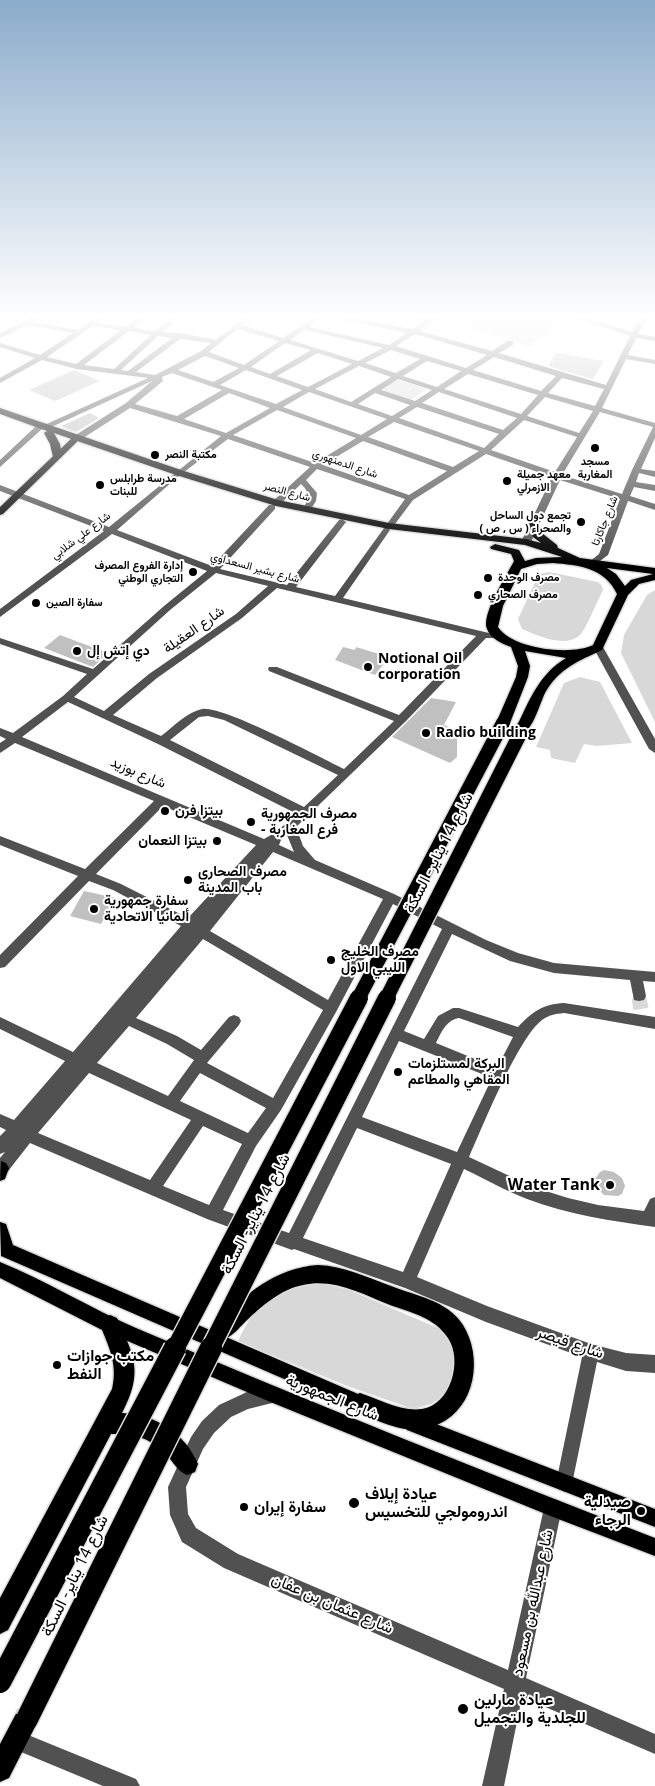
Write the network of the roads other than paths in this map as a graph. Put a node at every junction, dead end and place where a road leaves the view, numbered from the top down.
1 (110, 399) edge
2 (135, 399) edge
3 (212, 399) edge
4 (254, 399) edge
5 (290, 399) edge
6 (334, 399) edge
7 (360, 399) edge
8 (401, 399) edge
9 (422, 399) edge
10 (465, 399) edge
11 (541, 399) edge
12 (561, 399) edge
13 (603, 399) edge
14 (415, 404) junction
15 (129, 405) junction
16 (351, 405) junction
17 (276, 407) junction
18 (598, 409) junction
19 (0, 411) edge
20 (0, 415) edge
21 (522, 418) junction
22 (178, 419) junction
23 (393, 419) junction
24 (655, 425) edge
25 (44, 429) junction
26 (655, 429) edge
27 (503, 433) junction
28 (228, 435) junction
29 (581, 436) junction
30 (363, 438) junction
31 (75, 439) junction
32 (485, 451) junction
33 (57, 455) junction
34 (642, 456) junction
35 (655, 458) edge
36 (0, 464) edge
37 (316, 466) junction
38 (452, 470) junction
39 (636, 470) junction
40 (655, 474) edge
41 (178, 475) junction
42 (557, 476) junction
43 (300, 479) junction
44 (631, 484) junction
45 (0, 488) edge
46 (655, 488) edge
47 (18, 494) junction
48 (627, 497) junction
49 (410, 498) junction
50 (274, 505) junction
51 (655, 507) edge
52 (306, 510) junction
53 (0, 512) edge
54 (342, 522) junction
55 (533, 525) junction
56 (388, 528) junction
57 (111, 530) junction
58 (517, 544) junction
59 (538, 546) junction
60 (563, 553) junction
61 (577, 561) junction
62 (518, 562) junction
63 (593, 563) junction
64 (214, 570) junction
65 (655, 571) edge
66 (655, 577) edge
67 (274, 586) junction
68 (289, 589) junction
69 (623, 594) junction
70 (338, 600) junction
71 (0, 614) edge
72 (483, 635) junction
73 (499, 637) junction
74 (0, 640) edge
75 (516, 644) junction
76 (598, 647) junction
77 (581, 654) junction
78 (273, 669) dead end
79 (93, 673) junction
80 (67, 698) junction
81 (106, 715) junction
82 (401, 720) junction
83 (0, 732) edge
84 (14, 738) junction
85 (162, 742) junction
86 (0, 749) edge
87 (655, 749) edge
88 (346, 774) junction
89 (162, 800) junction
90 (305, 813) junction
91 (285, 831) junction
92 (0, 840) edge
93 (268, 846) junction
94 (311, 864) junction
95 (87, 875) junction
96 (390, 897) junction
97 (190, 925) junction
98 (449, 927) junction
99 (202, 932) junction
100 (0, 963) edge
101 (636, 977) junction
102 (655, 977) edge
103 (331, 1008) junction
104 (644, 1012) edge
105 (126, 1019) junction
106 (234, 1021) dead end
107 (0, 1023) edge
108 (397, 1034) junction
109 (521, 1034) junction
110 (427, 1046) junction
111 (200, 1061) junction
112 (81, 1062) junction
113 (500, 1075) junction
114 (170, 1104) junction
115 (276, 1106) junction
116 (201, 1117) junction
117 (0, 1120) edge
118 (354, 1120) junction
119 (22, 1131) junction
120 (251, 1141) junction
121 (0, 1147) edge
122 (460, 1160) junction
123 (0, 1171) edge
124 (154, 1187) junction
125 (655, 1204) edge
126 (213, 1214) junction
127 (651, 1220) edge
128 (0, 1230) edge
129 (292, 1243) junction
130 (4, 1249) edge
131 (0, 1270) edge
132 (407, 1281) junction
133 (110, 1324) junction
134 (216, 1337) junction
135 (591, 1352) junction
136 (655, 1364) edge
137 (274, 1395) junction
138 (360, 1403) junction
139 (105, 1424) junction
140 (187, 1464) junction
141 (565, 1483) junction
142 (553, 1508) junction
143 (655, 1518) edge
144 (655, 1548) edge
145 (0, 1622) edge
146 (0, 1682) edge
147 (517, 1683) junction
148 (22, 1729) junction
149 (655, 1744) edge
150 (0, 1769) edge
151 (128, 1786) edge
152 (493, 1786) edge

1 - 25 street
2 - 15 street
3 - 22 street
4 - 17 street
5 - 17 street, شارع علي شلابي
6 - 16 street
7 - 16 street
8 - 14 street
9 - 14 street
10 - 21 street
11 - 21 street
12 - 18 street
13 - 18 street
14 - 23 street
14 - 27 street
15 - 22 street, شارع الدمنهوري
15 - 31 street
16 - 23 street
17 - 28 street, شارع علي شلابي
17 - 30 street
18 - 24 street
18 - 29 street
19 - 25 highway, شارع النصر
20 - 25 highway, شارع النصر
21 - 27 street
21 - 29 street
22 - 28 street, شارع الدمنهوري
23 - 30 street
23 - 32 street
25 - 31 highway, شارع النصر
25 - 33 highway
25 - 36 street
26 - 34 street, شارع جاكارتا
27 - 32 street
28 - 37 street, شارع الدمنهوري
28 - 41 street, شارع علي شلابي
29 - 42 street
30 - 37 street
30 - 38 street
31 - 33 main road
31 - 41 highway, شارع النصر
32 - 38 street
32 - 42 street
33 - 47 main road
34 - 35 street
34 - 39 street, شارع جاكارتا
37 - 43 street
37 - 49 street, شارع الدمنهوري
38 - 49 street
39 - 40 street
39 - 44 street, شارع جاكارتا
41 - 50 highway, شارع النصر
41 - 57 street, شارع علي شلابي
42 - 48 street
42 - 55 street
43 - 50 street
43 - 52 street
44 - 46 street
44 - 48 street, شارع جاكارتا
45 - 47 street, شارع بشير السعداوي
47 - 53 main road
47 - 57 street, شارع بشير السعداوي
48 - 51 street
48 - 63 street, شارع جاكارتا
49 - 56 street
50 - 52 highway, شارع النصر
50 - 54 highway, شارع النصر
50 - 64 street
52 - 56 highway, شارع النصر
54 - 56 highway, شارع النصر
54 - 68 street
55 - 58 street
55 - 60 highway
56 - 58 highway, شارع النصر
56 - 70 street
57 - 64 street, شارع بشير السعداوي
57 - 71 street, شارع علي شلابي
58 - 59 highway, شارع النصر
58 - 62 highway
59 - 60 highway, شارع النصر
59 - 62 highway
60 - 61 highway, شارع النصر
61 - 62 highway
61 - 63 highway
61 - 69 highway
62 - 73 highway
63 - 65 highway
64 - 67 street, شارع بشير السعداوي
64 - 79 street
66 - 69 highway
67 - 68 street, شارع بشير السعداوي
67 - 81 street, شارع العقيلة
68 - 70 street, شارع بشير السعداوي
69 - 76 highway
70 - 72 street, شارع بشير السعداوي
72 - 73 street, شارع بشير السعداوي
72 - 82 street
73 - 75 highway
74 - 79 street
75 - 77 highway
75 - 146 highway, شارع 14 يناير- السكة, bridge
76 - 77 highway
76 - 87 street
77 - 134 highway, شارع 14 يناير- السكة, bridge
78 - 82 street
79 - 80 street
80 - 81 street
80 - 84 street
81 - 85 street
82 - 88 street
83 - 84 street, شارع بوزيد
84 - 86 street
84 - 89 street, شارع بوزيد
85 - 88 street
85 - 90 street
88 - 90 street
89 - 93 street, شارع بوزيد
89 - 95 street
90 - 91 street
91 - 93 street
91 - 94 street
92 - 95 street
93 - 94 street, شارع بوزيد
93 - 97 street
93 - 99 street
94 - 96 street, شارع بوزيد
95 - 97 street
95 - 100 street
96 - 98 street, شارع بوزيد
96 - 103 street
97 - 112 street
98 - 101 street, شارع بوزيد
98 - 108 street
99 - 103 street
99 - 105 street
101 - 102 street, شارع بوزيد
101 - 104 street
103 - 115 street
104 - 109 street
105 - 111 street
105 - 112 street
106 - 111 street
107 - 112 street
108 - 110 street
108 - 118 street
109 - 110 street
109 - 113 street
110 - 113 street
111 - 114 street
111 - 115 street
112 - 114 street
112 - 119 street
113 - 122 street
114 - 116 street
115 - 120 street
116 - 120 street
116 - 124 street
117 - 119 street, شارع قيصر
118 - 122 street
118 - 129 street
119 - 121 street
119 - 123 street
119 - 124 street, شارع قيصر
120 - 126 street
122 - 127 street
122 - 132 street
124 - 126 street, شارع قيصر
125 - 127 street
126 - 129 street, شارع قيصر
128 - 130 main road
129 - 132 street, شارع قيصر
130 - 138 main road, شارع الجمهورية
131 - 133 main road, شارع الجمهورية
132 - 135 street, شارع قيصر
133 - 137 main road, شارع الجمهورية
133 - 139 highway
134 - 138 highway
134 - 148 highway, شارع 14 يناير- السكة, bridge
135 - 136 street, شارع قيصر
135 - 141 street
137 - 140 street, شارع عثمان بن عفان
137 - 142 main road, شارع الجمهورية
138 - 141 main road, شارع الجمهورية
139 - 140 highway
139 - 145 highway
140 - 147 street, شارع عثمان بن عفان
141 - 143 main road, شارع الجمهورية
142 - 144 main road, شارع الجمهورية
142 - 147 street, شارع عبدالله بن مسعود
147 - 149 street, شارع عثمان بن عفان
147 - 152 street, شارع عبدالله بن مسعود
148 - 150 highway, شارع 14 يناير- السكة
148 - 151 street

